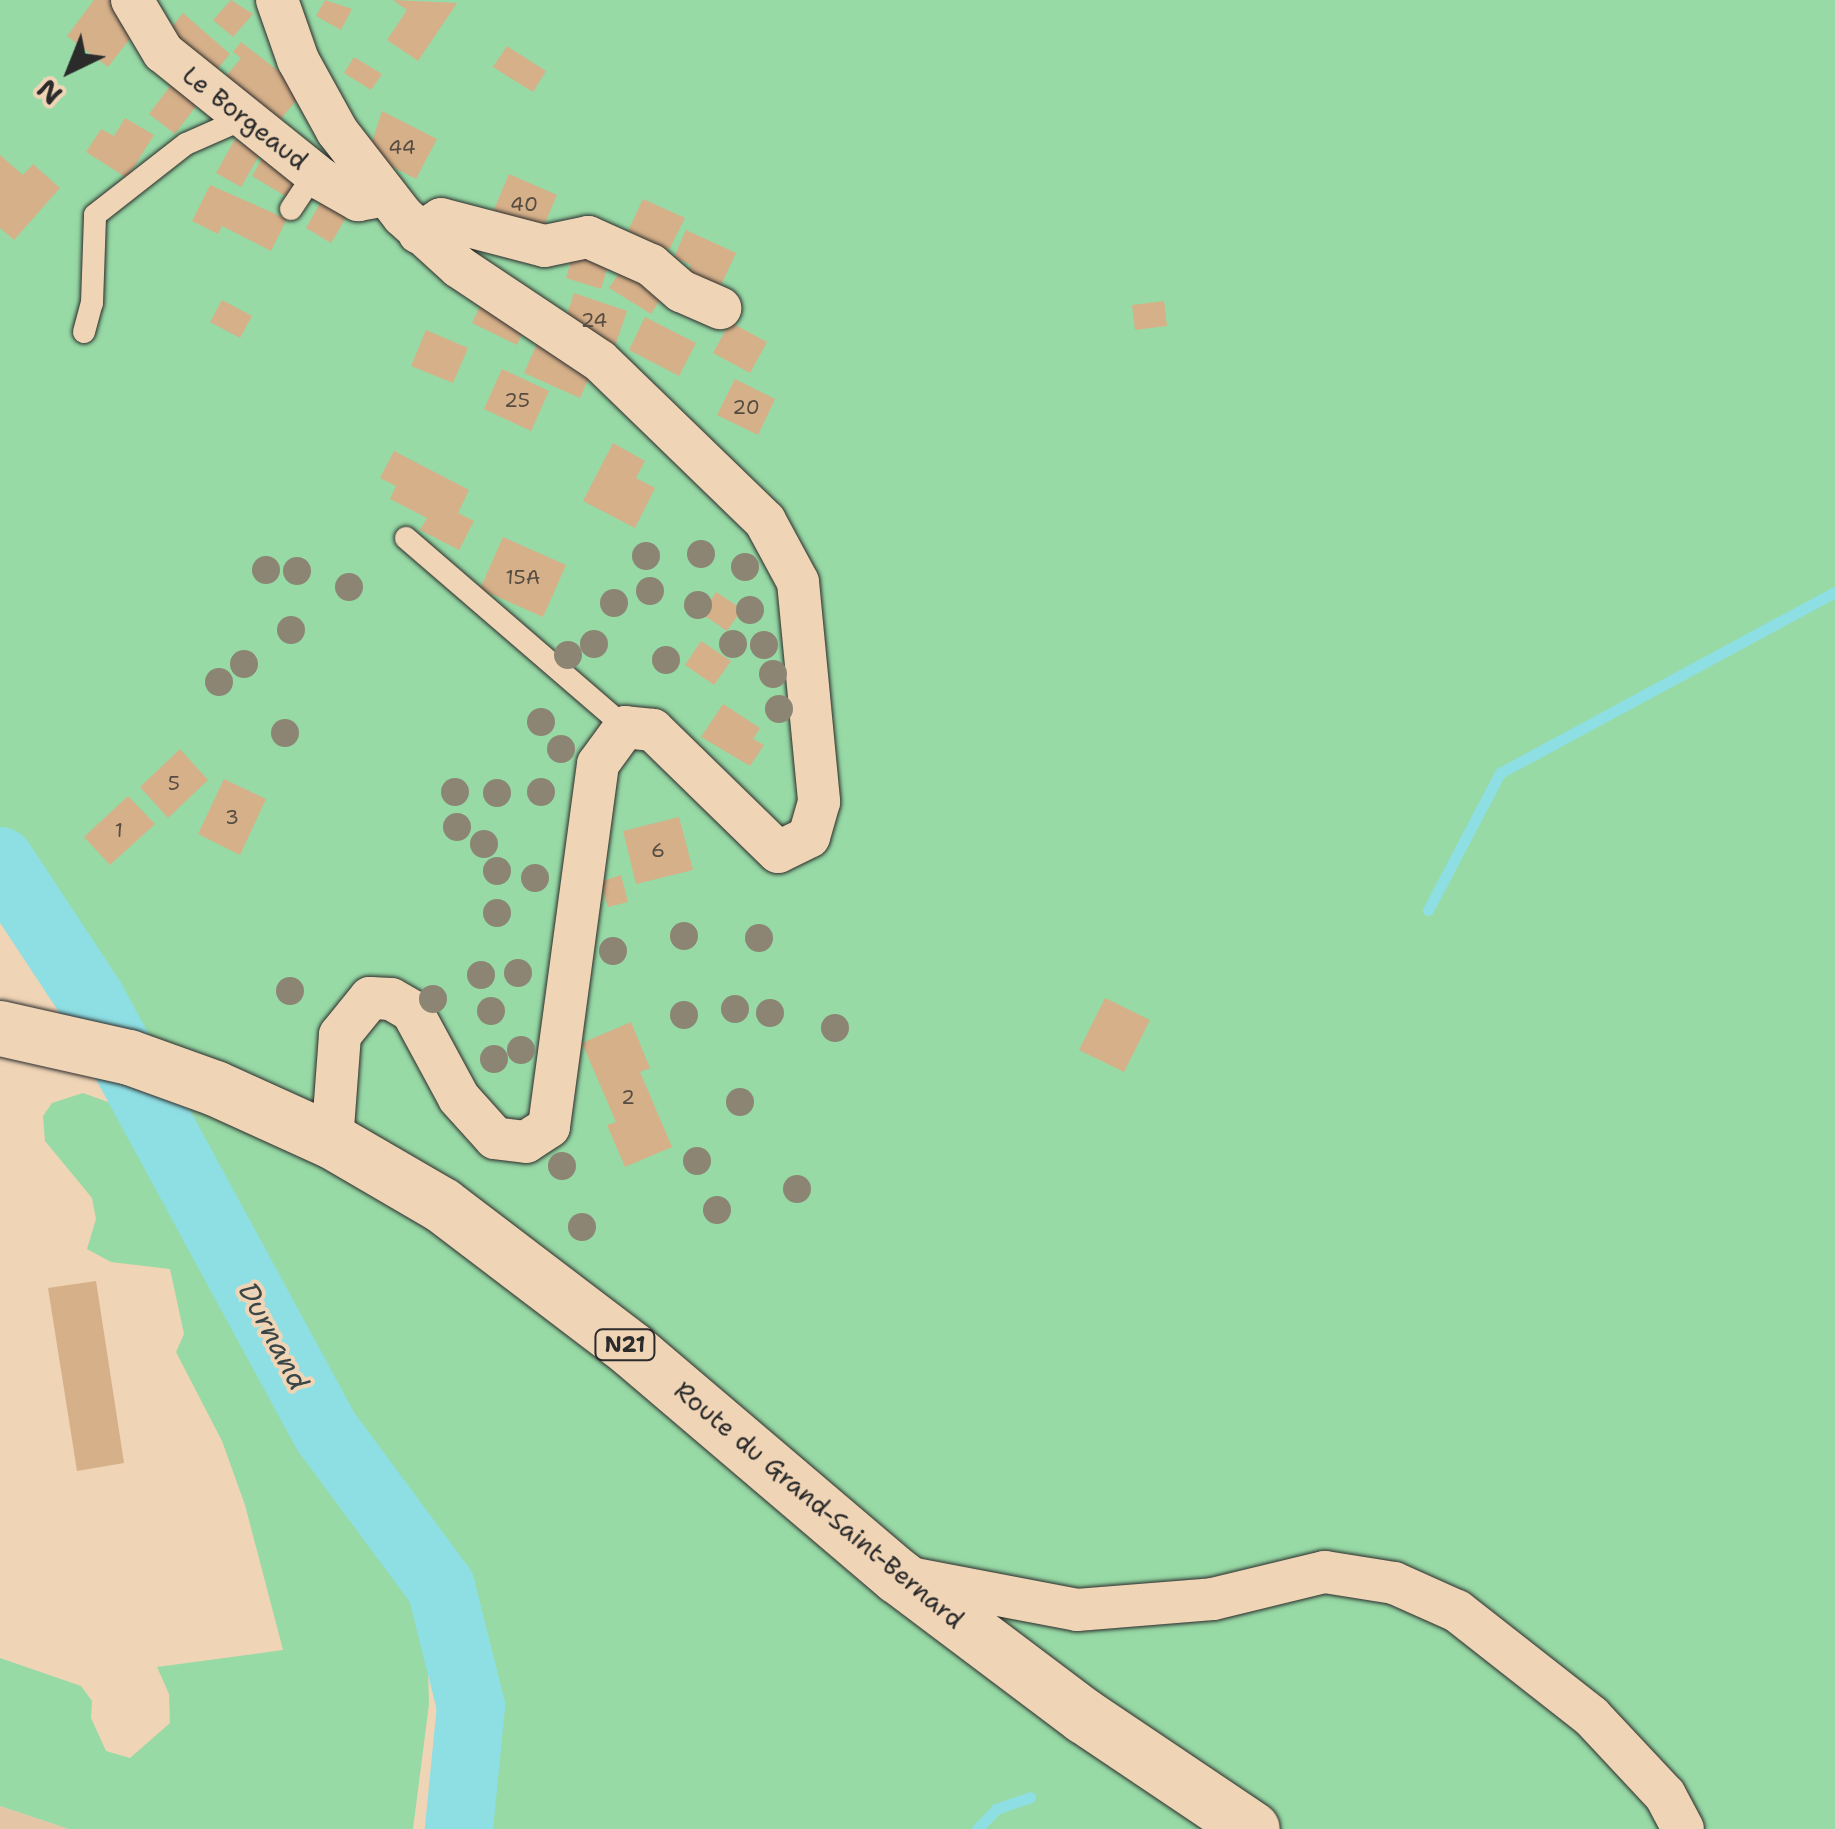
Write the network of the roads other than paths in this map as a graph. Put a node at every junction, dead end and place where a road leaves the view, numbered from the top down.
1 (132, 0) edge
2 (277, 0) edge
3 (244, 118) junction
4 (314, 173) junction
5 (385, 195) junction
6 (291, 209) dead end
7 (420, 234) junction
8 (720, 308) dead end
9 (84, 332) dead end
10 (406, 538) dead end
11 (625, 727) junction
12 (18, 1031) edge
13 (332, 1141) junction
14 (898, 1576) junction
15 (1252, 1829) edge
16 (1683, 1829) edge

1 - 3 street, Le Borgeaud
2 - 5 street
3 - 4 street, Le Borgeaud
3 - 9 lane
4 - 5 street, Le Borgeaud
4 - 6 lane
5 - 7 street
7 - 8 street
7 - 11 street
10 - 11 lane
11 - 13 street
12 - 13 main road, Route du Grand-Saint-Bernard / N21
13 - 14 main road, Route du Grand-Saint-Bernard / N21
14 - 15 main road, Route du Grand-Saint-Bernard / N21
14 - 16 street

